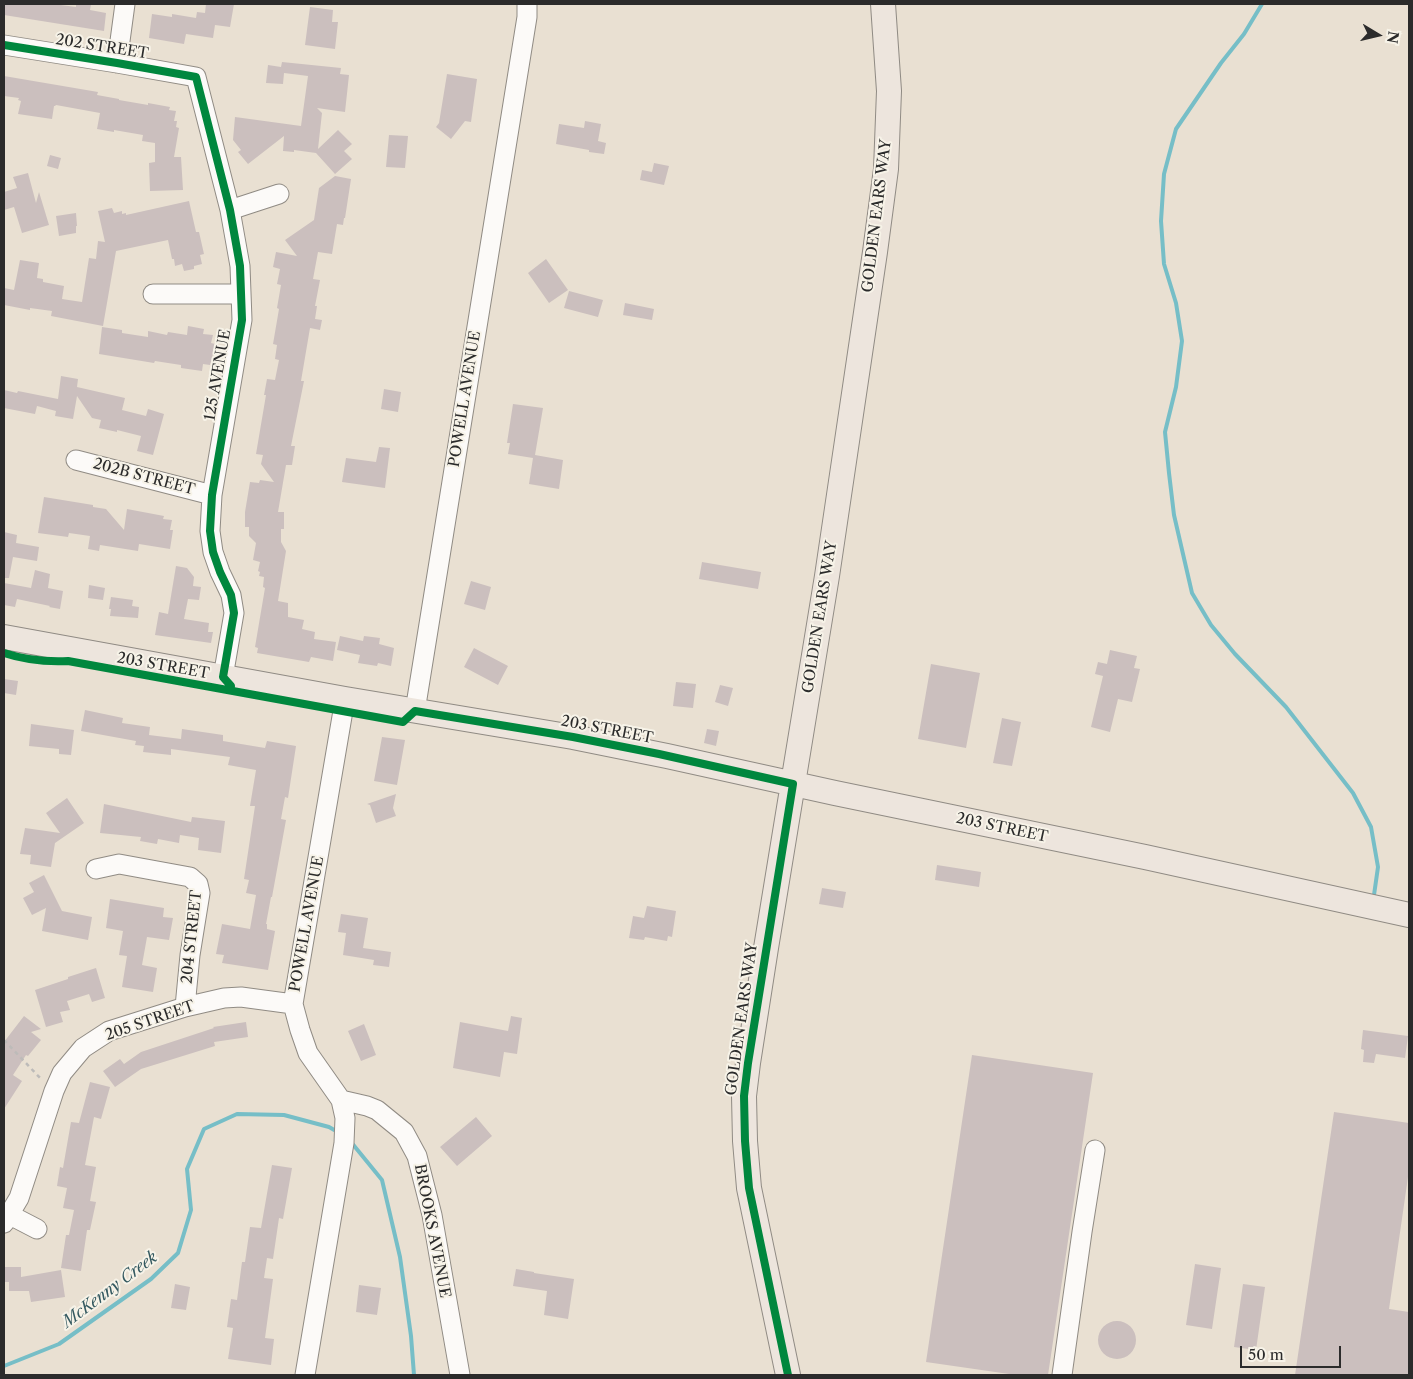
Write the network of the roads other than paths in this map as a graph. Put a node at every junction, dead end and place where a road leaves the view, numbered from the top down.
1 (125, 4) edge
2 (528, 4) edge
3 (883, 4) edge
4 (4, 45) edge
5 (117, 63) junction
6 (196, 77) joint
7 (279, 194) dead end
8 (230, 210) junction
9 (153, 294) dead end
10 (241, 294) junction
11 (76, 460) dead end
12 (212, 495) junction
13 (4, 637) edge
14 (223, 677) junction
15 (346, 699) junction
16 (415, 711) junction
17 (792, 784) junction
18 (96, 869) dead end
19 (1409, 915) edge
20 (293, 1004) junction
21 (185, 1007) junction
22 (341, 1100) junction
23 (1095, 1150) dead end
24 (7, 1219) edge
25 (37, 1229) dead end
26 (305, 1375) edge
27 (460, 1375) edge
28 (788, 1375) edge
29 (1062, 1375) edge

1 - 5 street
2 - 16 street, POWELL AVENUE
3 - 17 main road, GOLDEN EARS WAY
4 - 5 street, 202 STREET
5 - 6 street, 202 STREET
6 - 8 street, 125 AVENUE
7 - 8 street
8 - 10 street, 125 AVENUE
9 - 10 street
10 - 12 street, 125 AVENUE
11 - 12 street, 202B STREET
12 - 14 street, 125 AVENUE
13 - 14 main road, 203 STREET
14 - 15 main road, 203 STREET
15 - 16 main road, 203 STREET
15 - 20 street, POWELL AVENUE
16 - 17 main road, 203 STREET
17 - 19 main road, 203 STREET
17 - 28 main road, GOLDEN EARS WAY
18 - 21 street, 204 STREET
20 - 21 street, 205 STREET
20 - 22 street, POWELL AVENUE
21 - 24 street, 205 STREET
22 - 26 street, POWELL AVENUE
22 - 27 street, BROOKS AVENUE
23 - 29 street
24 - 25 street

